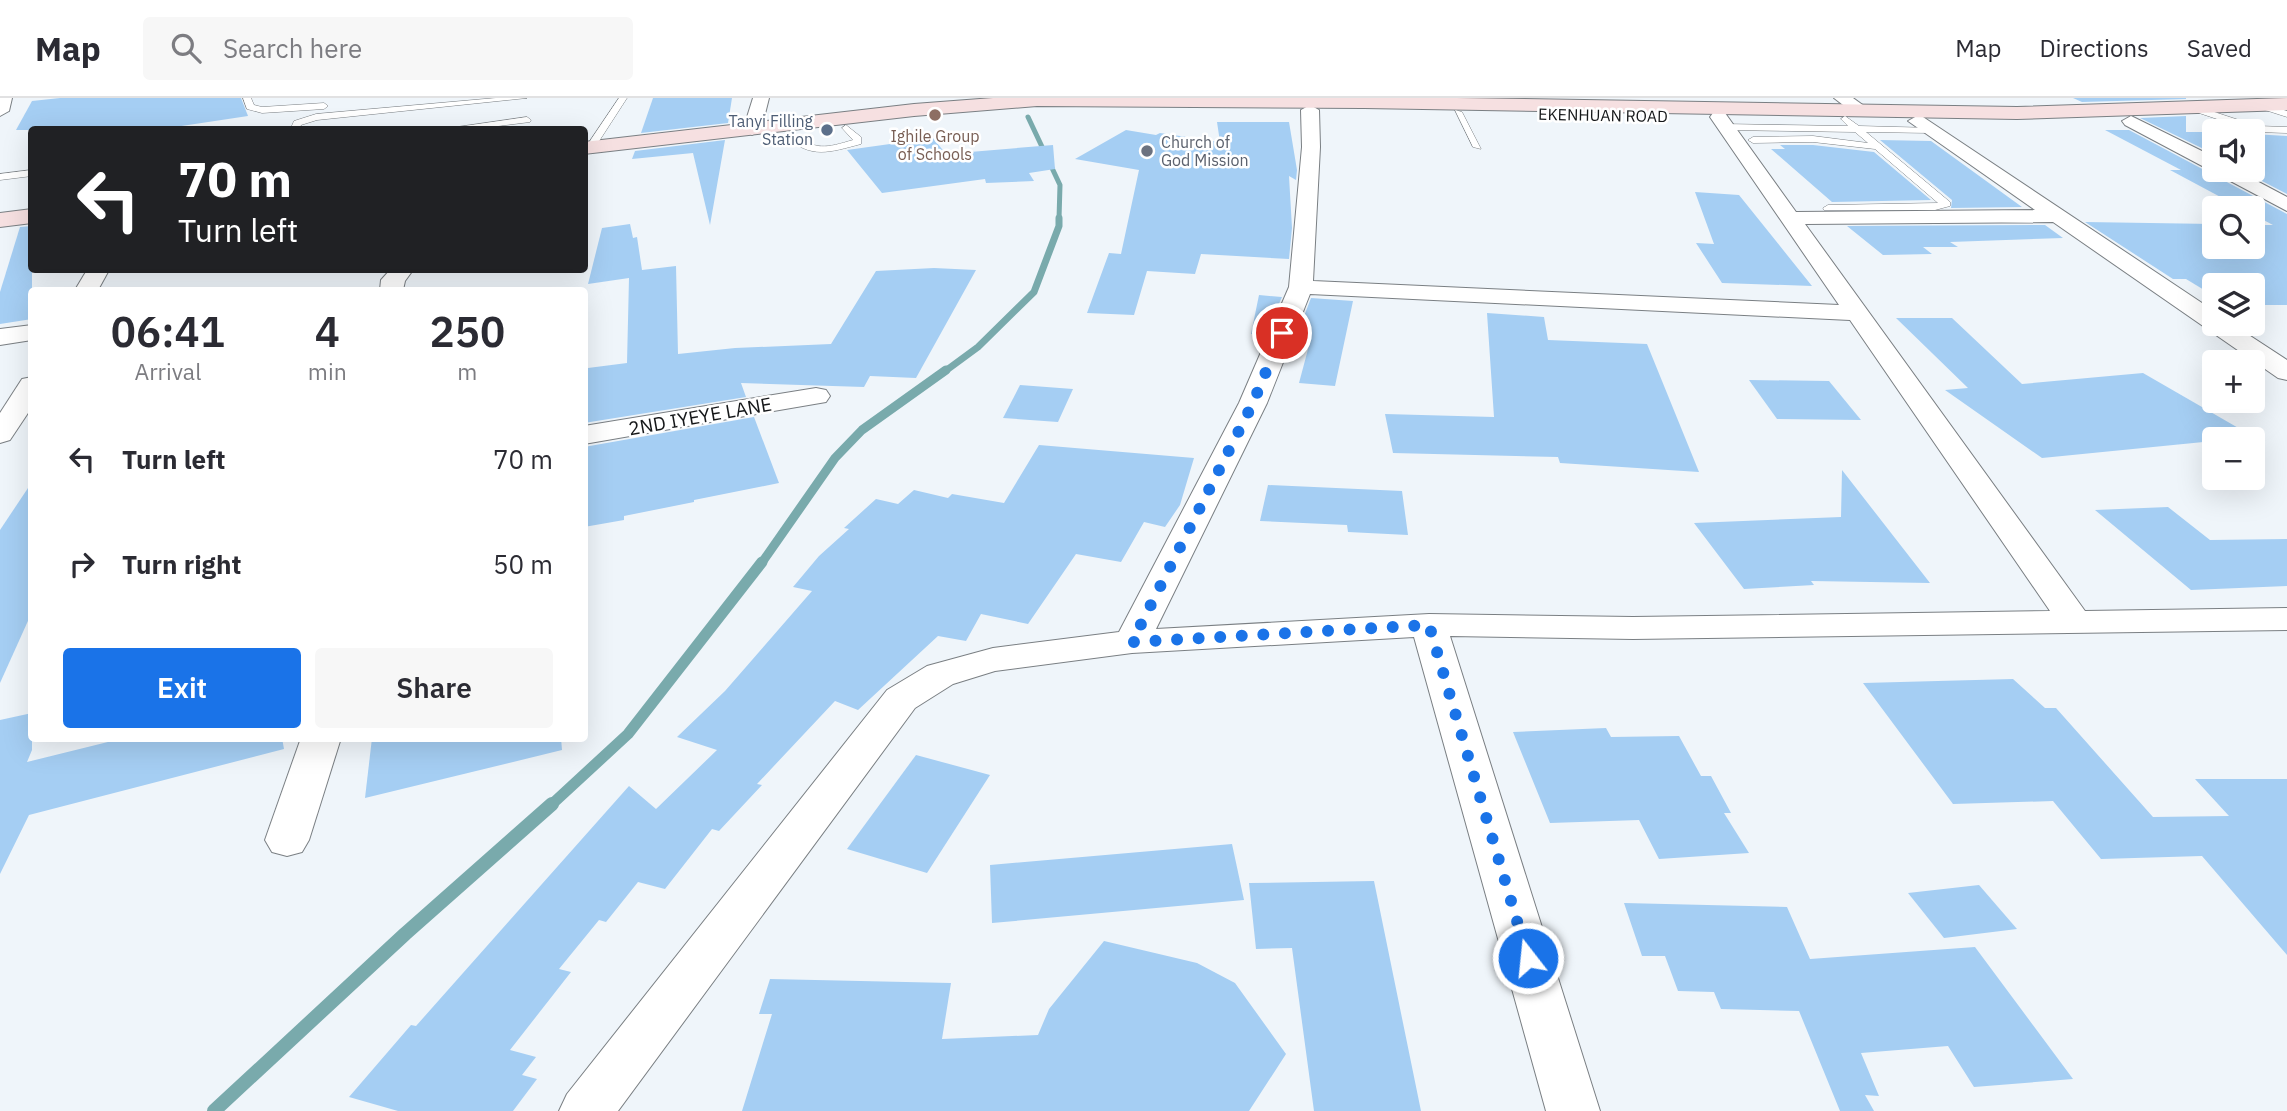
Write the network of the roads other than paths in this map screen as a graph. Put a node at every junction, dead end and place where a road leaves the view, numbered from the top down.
1 (4, 98) edge
2 (247, 98) edge
3 (523, 98) edge
4 (532, 98) edge
5 (623, 98) edge
6 (761, 98) edge
7 (1842, 98) edge
8 (1090, 99) edge
9 (1363, 100) edge
10 (335, 104) dead end
11 (2275, 106) edge
12 (2196, 109) junction
13 (447, 110) junction
14 (1310, 110) junction
15 (0, 111) edge
16 (1458, 112) junction
17 (434, 117) dead end
18 (2220, 118) junction
19 (1855, 120) junction
20 (2131, 121) junction
21 (1721, 122) junction
22 (526, 125) edge
23 (296, 126) edge
24 (447, 126) edge
25 (506, 126) edge
26 (1924, 126) junction
27 (752, 130) junction
28 (2287, 130) edge
29 (1753, 140) dead end
30 (1478, 147) dead end
31 (1879, 147) junction
32 (588, 149) edge
33 (588, 150) edge
34 (588, 150) edge
35 (2202, 159) edge
36 (28, 174) edge
37 (0, 177) edge
38 (2244, 182) edge
39 (2287, 205) edge
40 (28, 208) edge
41 (1828, 208) dead end
42 (0, 212) edge
43 (28, 216) edge
44 (2057, 216) junction
45 (1789, 218) junction
46 (0, 220) edge
47 (1301, 287) junction
48 (1857, 313) junction
49 (2202, 314) edge
50 (28, 333) edge
51 (2234, 336) edge
52 (0, 337) edge
53 (2287, 372) edge
54 (28, 391) edge
55 (816, 396) dead end
56 (0, 434) edge
57 (588, 434) edge
58 (2287, 619) edge
59 (2074, 621) junction
60 (1429, 625) junction
61 (1132, 642) junction
62 (320, 742) edge
63 (287, 840) dead end
64 (586, 1111) edge
65 (1573, 1111) edge

1 - 15 street
2 - 10 lane
3 - 13 lane
4 - 22 lane
5 - 32 lane
6 - 27 street
7 - 19 street
8 - 9 main road, EKENHUAN ROAD
8 - 27 main road, EKENHUAN ROAD
9 - 19 main road, EKENHUAN ROAD
11 - 12 main road, EKENHUAN ROAD
11 - 18 main road, EKENHUAN ROAD
12 - 18 lane
12 - 19 main road, EKENHUAN ROAD
13 - 17 lane
13 - 23 lane
13 - 24 lane
14 - 16 main road, EKENHUAN ROAD
14 - 34 main road, EKENHUAN ROAD
14 - 47 street
16 - 21 main road, EKENHUAN ROAD
16 - 30 lane
18 - 20 main road, EKENHUAN ROAD
18 - 28 lane
19 - 21 main road, EKENHUAN ROAD
19 - 26 main road, EKENHUAN ROAD
19 - 31 lane
20 - 26 main road, EKENHUAN ROAD
20 - 35 street
21 - 45 street
22 - 25 lane
26 - 44 street
27 - 33 main road, EKENHUAN ROAD
29 - 31 lane
31 - 41 lane
36 - 37 lane
38 - 39 street
40 - 42 main road
43 - 46 main road
44 - 45 street
44 - 49 street
45 - 48 street
47 - 48 street
47 - 61 street
48 - 59 street
50 - 52 street
51 - 53 street
54 - 56 street
55 - 57 street, 2ND IYEYE LANE
58 - 59 street
59 - 60 street
60 - 61 street
60 - 65 street
61 - 64 street
62 - 63 street

